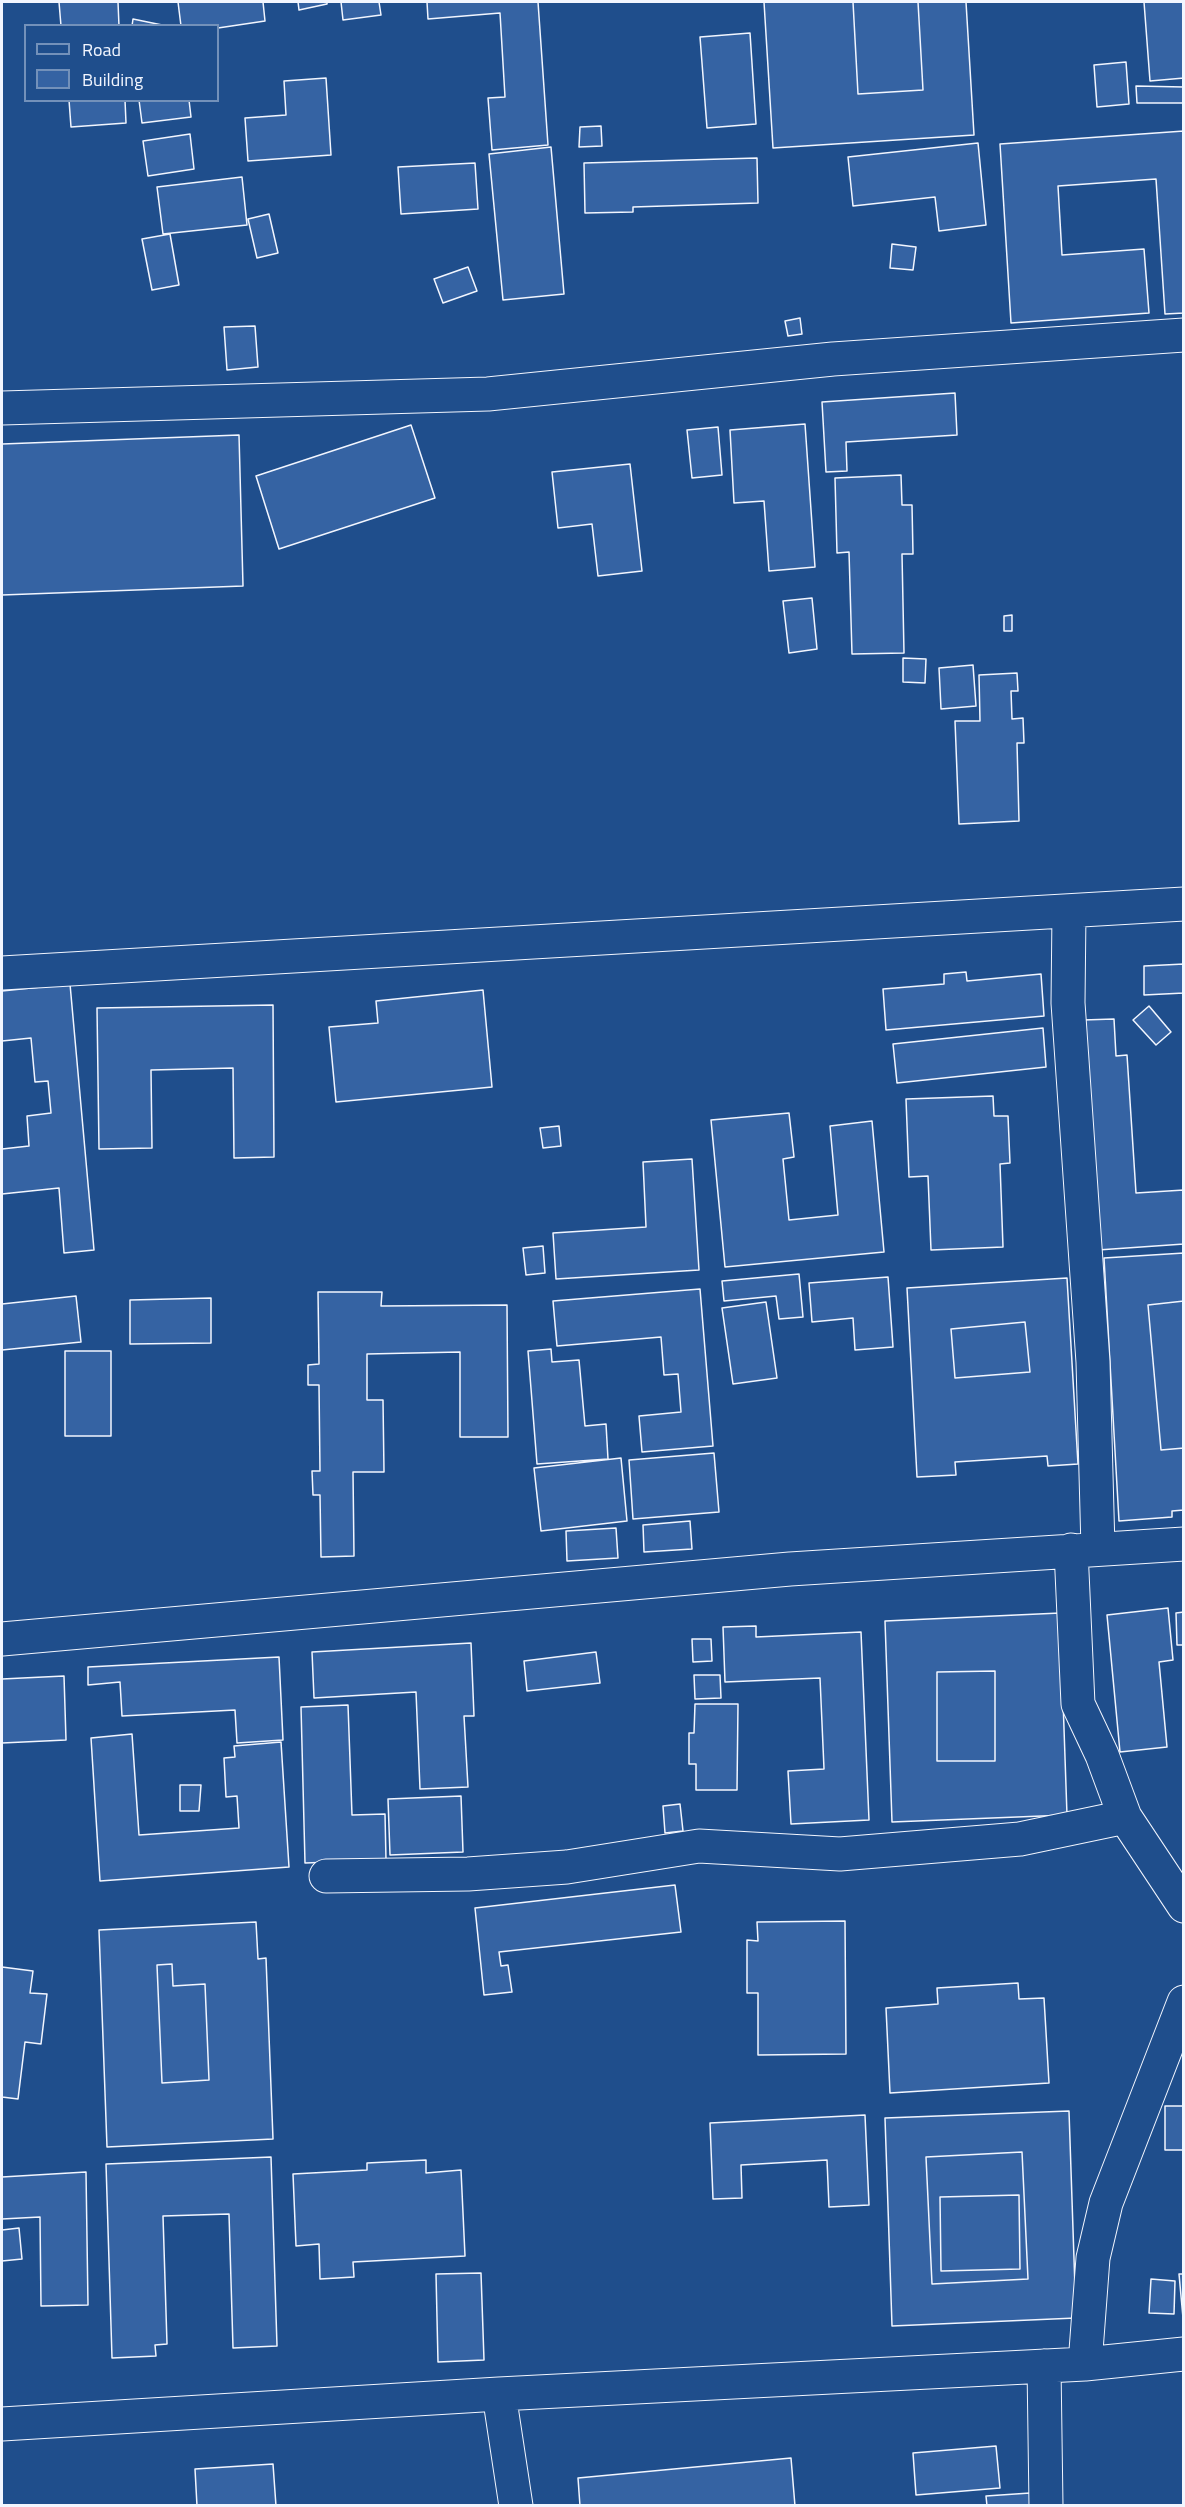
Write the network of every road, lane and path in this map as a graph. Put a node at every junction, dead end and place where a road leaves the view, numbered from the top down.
1 (1184, 335) edge
2 (2, 408) edge
3 (1184, 904) edge
4 (1069, 912) junction
5 (2, 973) edge
6 (1184, 1544) edge
7 (1085, 1550) junction
8 (2, 1639) edge
9 (1125, 1817) junction
10 (326, 1876) dead end
11 (1184, 1906) edge
12 (1184, 2002) edge
13 (1170, 2065) edge
14 (1184, 2354) edge
15 (1085, 2364) junction
16 (1044, 2366) junction
17 (499, 2394) junction
18 (2, 2424) edge
19 (516, 2505) edge
20 (1046, 2505) edge

1 - 2 street
3 - 4 street
4 - 5 street
4 - 7 street
6 - 7 street
7 - 8 street
7 - 9 street
9 - 10 street
9 - 11 street
12 - 13 street
13 - 15 street
14 - 15 street
15 - 16 street
16 - 17 street
16 - 20 street
17 - 18 street
17 - 19 street

